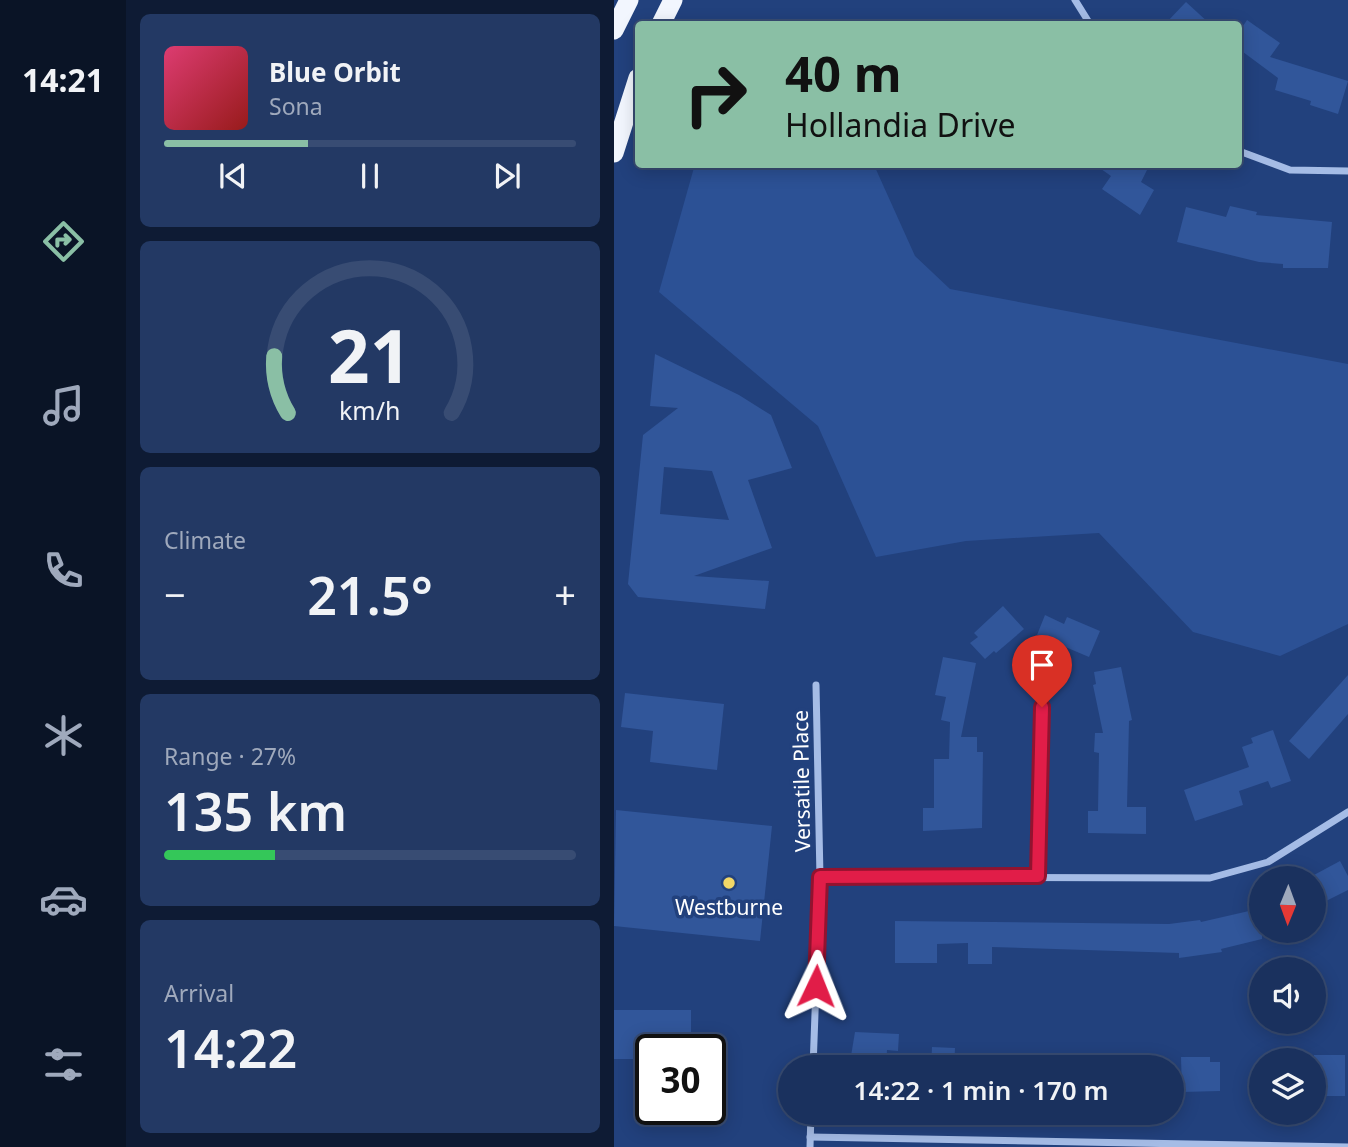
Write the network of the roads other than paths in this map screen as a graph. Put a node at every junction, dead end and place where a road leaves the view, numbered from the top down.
1 (629, 0) edge
2 (673, 0) edge
3 (1075, 0) edge
4 (662, 21) edge
5 (1088, 21) edge
6 (614, 30) edge
7 (635, 87) edge
8 (1242, 152) edge
9 (614, 153) edge
10 (1348, 171) edge
11 (816, 685) dead end
12 (1042, 707) dead end
13 (1348, 813) edge
14 (1038, 876) junction
15 (820, 877) junction
16 (813, 1055) edge
17 (811, 1125) edge
18 (810, 1138) junction
19 (810, 1147) edge
20 (1348, 1147) edge

1 - 6 highway
2 - 4 highway
3 - 5 street
7 - 9 highway
8 - 10 street
11 - 15 street, Versatile Place
12 - 14 street
13 - 14 street
14 - 15 street
15 - 16 street, Versatile Place
17 - 18 street
18 - 19 street
18 - 20 street

